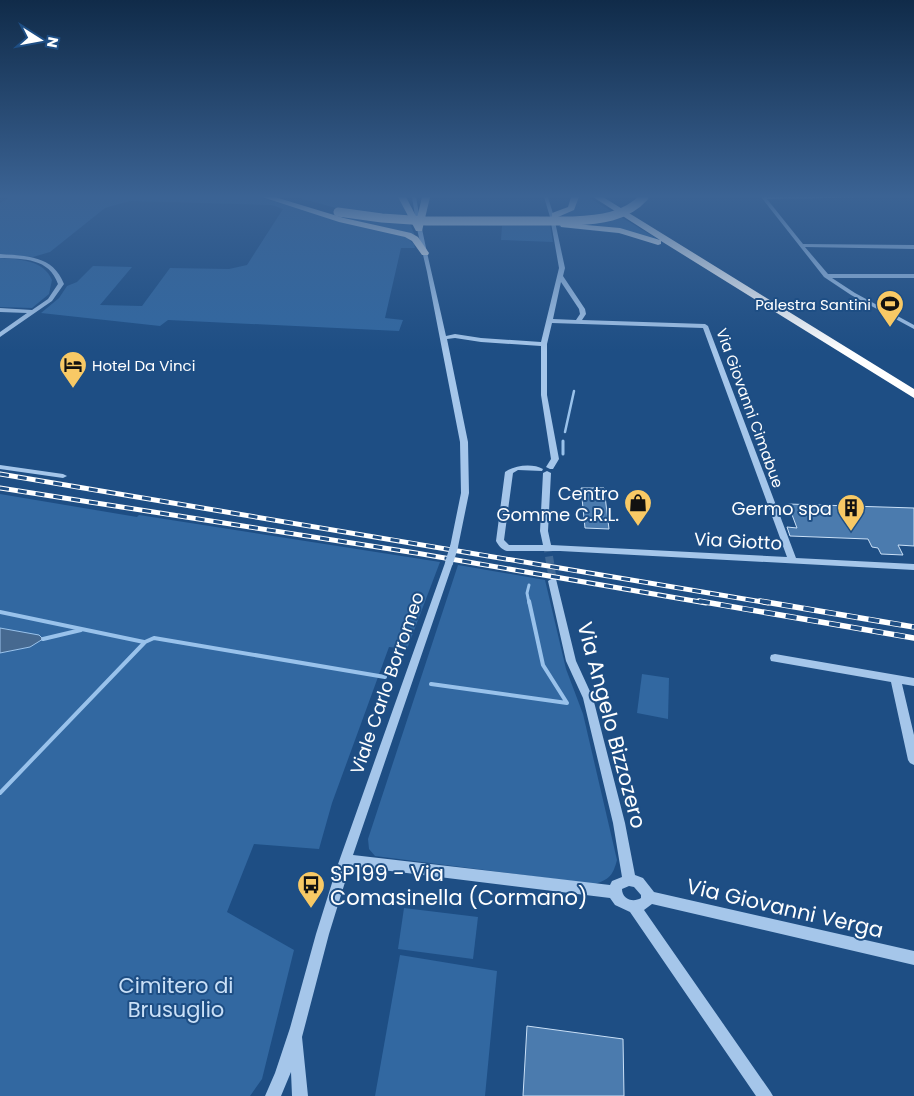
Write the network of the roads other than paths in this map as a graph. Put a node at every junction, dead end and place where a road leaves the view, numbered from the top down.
1 (421, 248) edge
2 (424, 248) edge
3 (559, 248) edge
4 (672, 248) edge
5 (678, 248) edge
6 (694, 248) edge
7 (803, 248) edge
8 (425, 253) junction
9 (0, 256) edge
10 (691, 256) junction
11 (724, 264) dead end
12 (737, 273) junction
13 (560, 276) junction
14 (826, 276) junction
15 (914, 276) edge
16 (0, 310) edge
17 (34, 312) junction
18 (811, 318) dead end
19 (550, 321) junction
20 (578, 321) junction
21 (914, 327) edge
22 (0, 335) edge
23 (444, 338) junction
24 (852, 343) dead end
25 (544, 344) junction
26 (914, 383) edge
27 (914, 394) edge
28 (0, 467) edge
29 (545, 470) junction
30 (63, 476) dead end
31 (547, 544) tunnel mouth
32 (792, 560) junction
33 (914, 567) edge
34 (553, 582) tunnel mouth
35 (775, 658) dead end
36 (896, 679) junction
37 (914, 682) edge
38 (914, 760) edge
39 (346, 860) junction
40 (629, 880) junction
41 (615, 892) junction
42 (648, 898) junction
43 (634, 907) junction
44 (914, 958) edge
45 (295, 1034) junction
46 (273, 1096) edge
47 (300, 1096) edge
48 (764, 1096) edge

1 - 8 highway
2 - 8 street, Viale Carlo Borromeo
3 - 13 street
4 - 10 highway, bridge
5 - 10 highway
6 - 12 highway
7 - 14 street
8 - 23 street, Viale Carlo Borromeo
9 - 17 street
10 - 27 highway
11 - 12 highway
12 - 18 highway
13 - 19 street
13 - 20 street
14 - 15 street
14 - 21 street
16 - 17 street
17 - 22 street
19 - 20 street, Via Giovanni Cimabue
19 - 25 street
20 - 32 street, Via Giovanni Cimabue
23 - 25 street
23 - 39 street, Viale Carlo Borromeo, bridge
24 - 26 highway
25 - 29 street
28 - 30 street
29 - 31 street
29 - 32 street, Via Giotto
32 - 33 street, Via Giotto
34 - 40 street, Via Angelo Bizzozero
35 - 36 street
36 - 37 street
36 - 38 street
39 - 41 street
39 - 45 street, Viale Carlo Borromeo
40 - 41 street
40 - 42 street
41 - 43 street
42 - 43 street
42 - 44 street, Via Giovanni Verga
43 - 48 street
45 - 46 street, Viale Carlo Borromeo
45 - 47 street, Viale Carlo Borromeo

